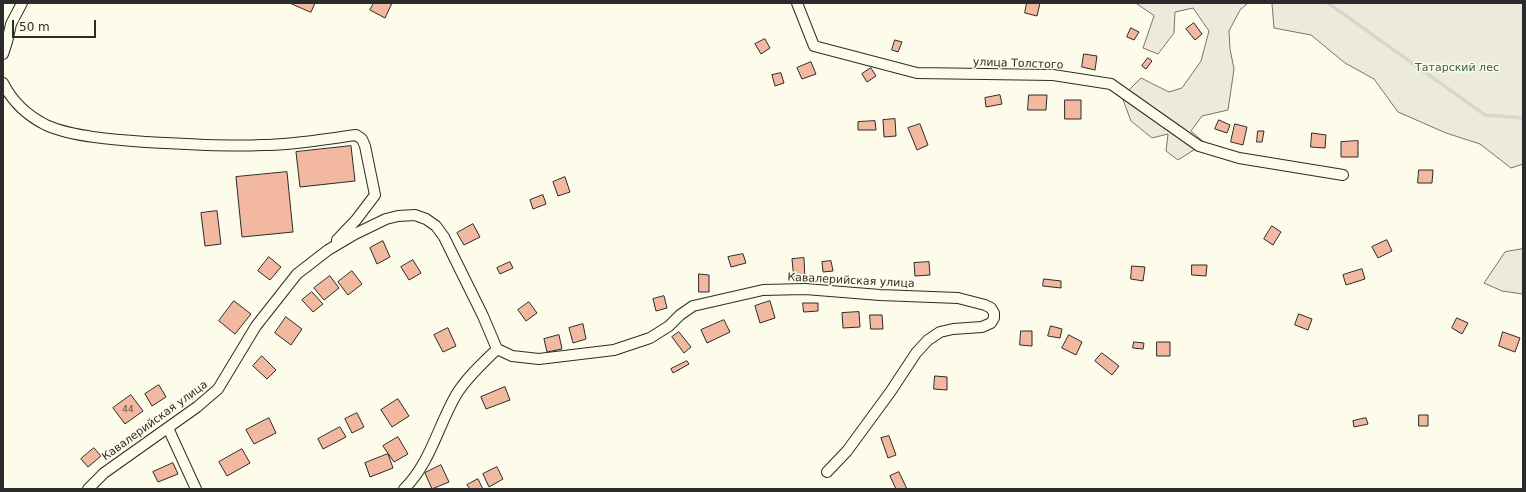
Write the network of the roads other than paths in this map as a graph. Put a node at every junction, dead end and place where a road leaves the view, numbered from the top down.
1 (22, 3) edge
2 (797, 3) edge
3 (5, 39) edge
4 (3, 54) edge
5 (3, 83) edge
6 (1343, 175) dead end
7 (328, 250) junction
8 (497, 349) junction
9 (168, 428) junction
10 (827, 472) dead end
11 (88, 489) edge
12 (196, 489) edge
13 (404, 489) edge

1 - 3 street
2 - 6 street, улица Толстого
3 - 4 street
5 - 7 street
7 - 8 street, Кавалерийская улица
7 - 9 street, Кавалерийская улица
8 - 10 street, Кавалерийская улица
8 - 13 street
9 - 11 street, Кавалерийская улица
9 - 12 street

